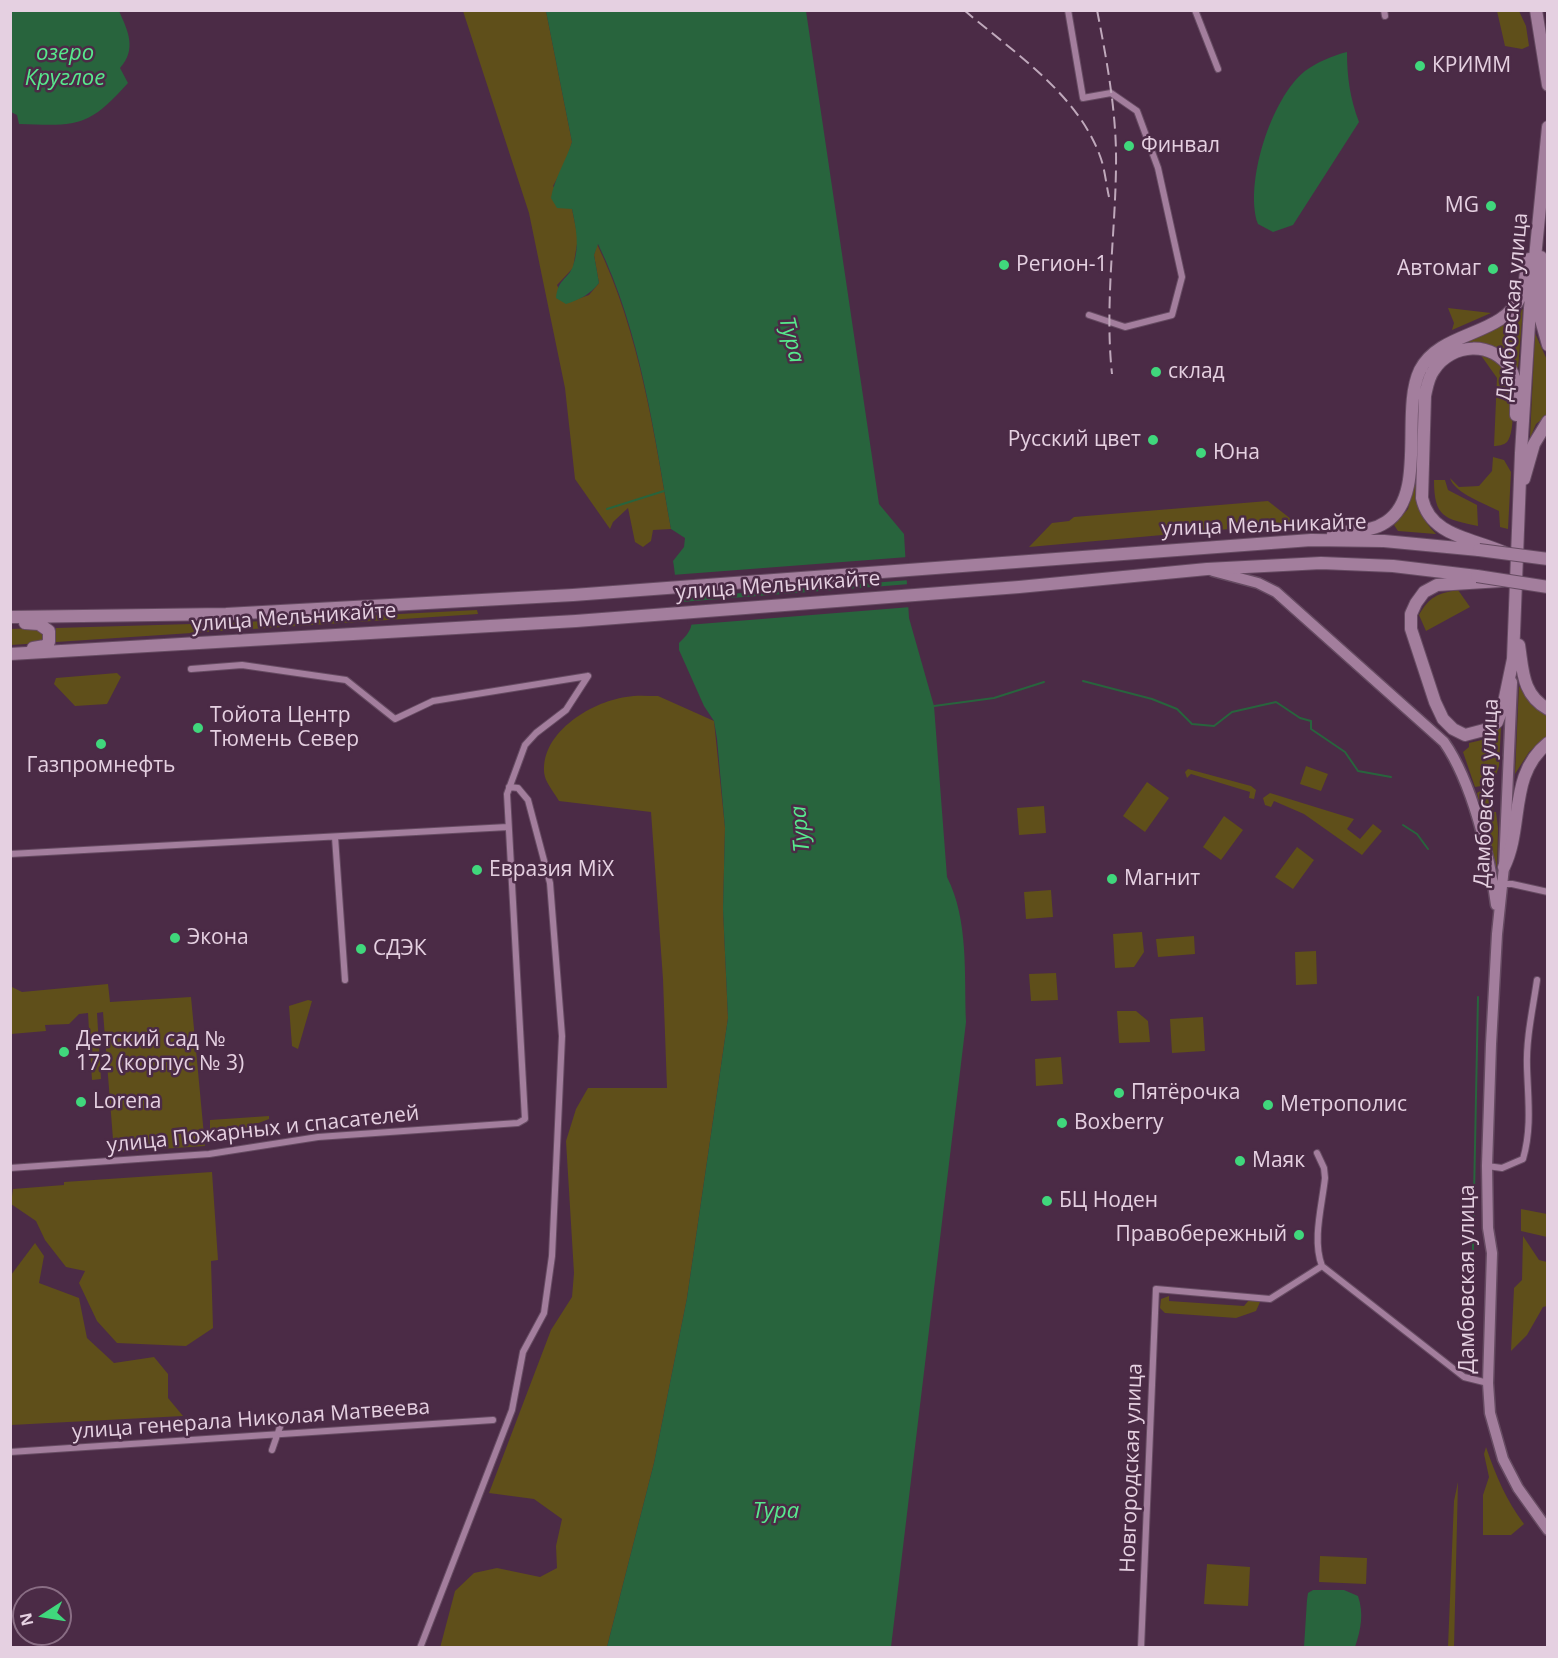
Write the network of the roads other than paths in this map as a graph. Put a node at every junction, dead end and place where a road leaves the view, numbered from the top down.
1 (1068, 10) edge
2 (1195, 10) edge
3 (1536, 10) edge
4 (1218, 69) dead end
5 (1548, 85) edge
6 (1548, 127) edge
7 (1538, 235) junction
8 (1089, 315) dead end
9 (1548, 345) edge
10 (1548, 421) edge
11 (1522, 437) junction
12 (1520, 494) junction
13 (1311, 540) junction
14 (1479, 546) junction
15 (1548, 559) edge
16 (1207, 569) junction
17 (1478, 580) junction
18 (1548, 587) edge
19 (10, 616) edge
20 (10, 623) edge
21 (1514, 629) junction
22 (10, 648) edge
23 (10, 654) edge
24 (1513, 659) junction
25 (191, 669) dead end
26 (1548, 709) edge
27 (1548, 743) edge
28 (509, 787) junction
29 (508, 827) junction
30 (335, 837) junction
31 (10, 854) edge
32 (1504, 867) junction
33 (1502, 884) junction
34 (1548, 892) edge
35 (1498, 923) junction
36 (345, 980) dead end
37 (1537, 980) dead end
38 (1317, 1153) dead end
39 (1487, 1166) junction
40 (10, 1168) edge
41 (1322, 1266) junction
42 (1488, 1383) junction
43 (282, 1420) dead end
44 (493, 1420) dead end
45 (276, 1436) junction
46 (272, 1450) dead end
47 (10, 1452) edge
48 (1548, 1530) edge
49 (420, 1647) edge
50 (1141, 1647) edge

1 - 8 street
2 - 4 street
3 - 5 main road
6 - 7 main road, Дамбовская улица
7 - 9 main road
7 - 11 main road, Дамбовская улица
7 - 13 main road
10 - 12 main road
11 - 12 main road, Дамбовская улица
11 - 14 main road
12 - 21 main road, Дамбовская улица
13 - 14 main road, улица Мельникайте
13 - 19 main road, улица Мельникайте
14 - 15 main road, улица Мельникайте, bridge
16 - 17 main road, улица Мельникайте
16 - 23 main road, улица Мельникайте
16 - 35 street
17 - 18 main road, улица Мельникайте, bridge
17 - 24 main road
20 - 22 main road
21 - 24 main road, Дамбовская улица
21 - 26 main road
24 - 32 street, Дамбовская улица
25 - 28 street
27 - 32 main road
28 - 29 street
28 - 49 street
29 - 30 street
29 - 40 street, улица Пожарных и спасателей
30 - 31 street
30 - 36 street
32 - 33 street, Дамбовская улица
33 - 34 street
33 - 35 street, Дамбовская улица
35 - 39 street, Дамбовская улица
37 - 39 street
38 - 41 street
39 - 42 street, Дамбовская улица
41 - 42 street
41 - 50 street, Новгородская улица
42 - 48 street, Дамбовская улица
43 - 45 street
44 - 45 street, улица генерала Николая Матвеева
45 - 46 street
45 - 47 street, улица генерала Николая Матвеева

